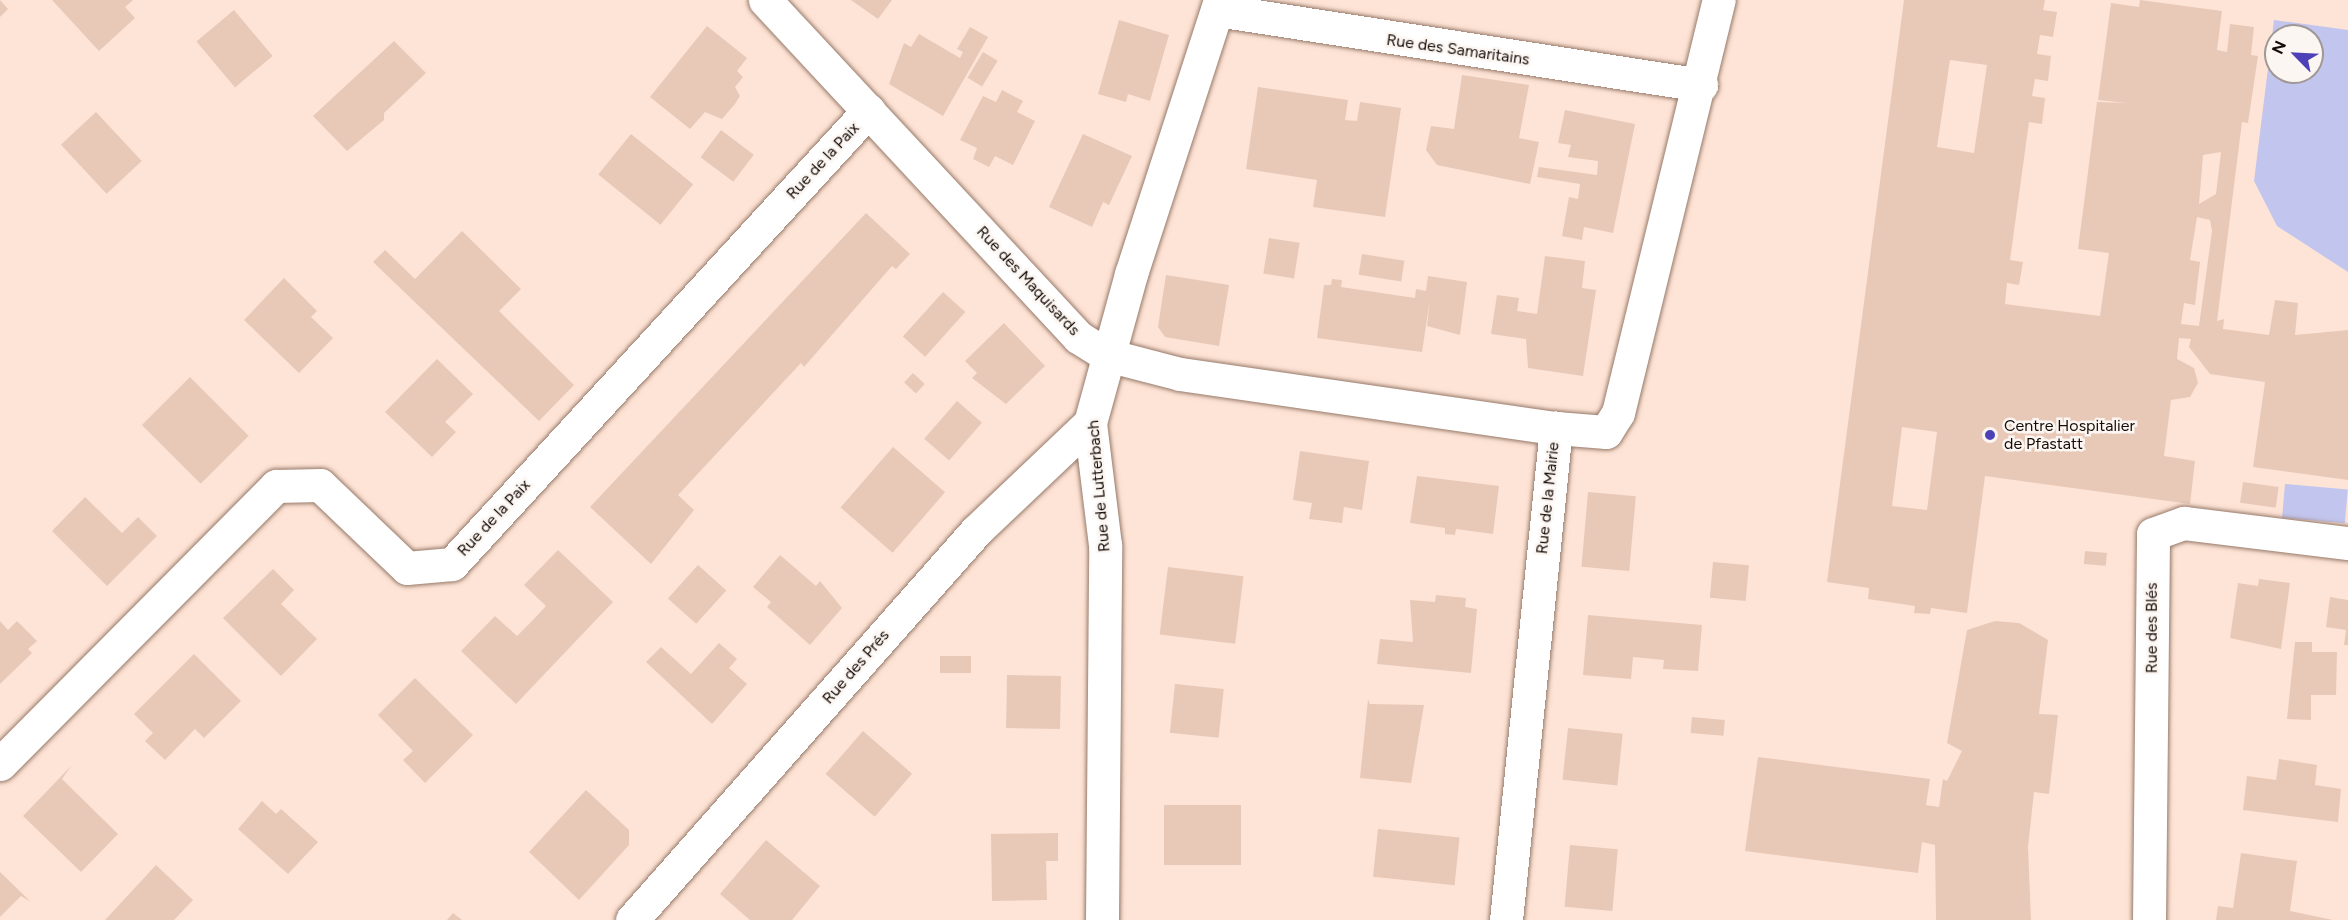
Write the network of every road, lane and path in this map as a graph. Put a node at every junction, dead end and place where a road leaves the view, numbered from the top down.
1 (765, 0) edge
2 (1719, 0) edge
3 (1219, 5) edge
4 (1701, 86) junction
5 (869, 110) junction
6 (1107, 356) junction
7 (1090, 423) junction
8 (1556, 428) junction
9 (2348, 543) edge
10 (0, 764) edge
11 (632, 920) edge
12 (1102, 920) edge
13 (1506, 920) edge
14 (2149, 920) edge

1 - 5 street, Rue des Maquisards
2 - 4 street, Rue de la Mairie
3 - 4 street, Rue des Samaritains
3 - 6 street, Rue de Lutterbach
4 - 8 street, Rue de la Mairie
5 - 6 street, Rue des Maquisards
5 - 10 street, Rue de la Paix
6 - 7 street, Rue de Lutterbach
6 - 8 street, Rue des Maquisards
7 - 11 street, Rue des Prés
7 - 12 street, Rue de Lutterbach
8 - 13 street, Rue de la Mairie
9 - 14 street, Rue des Blés

